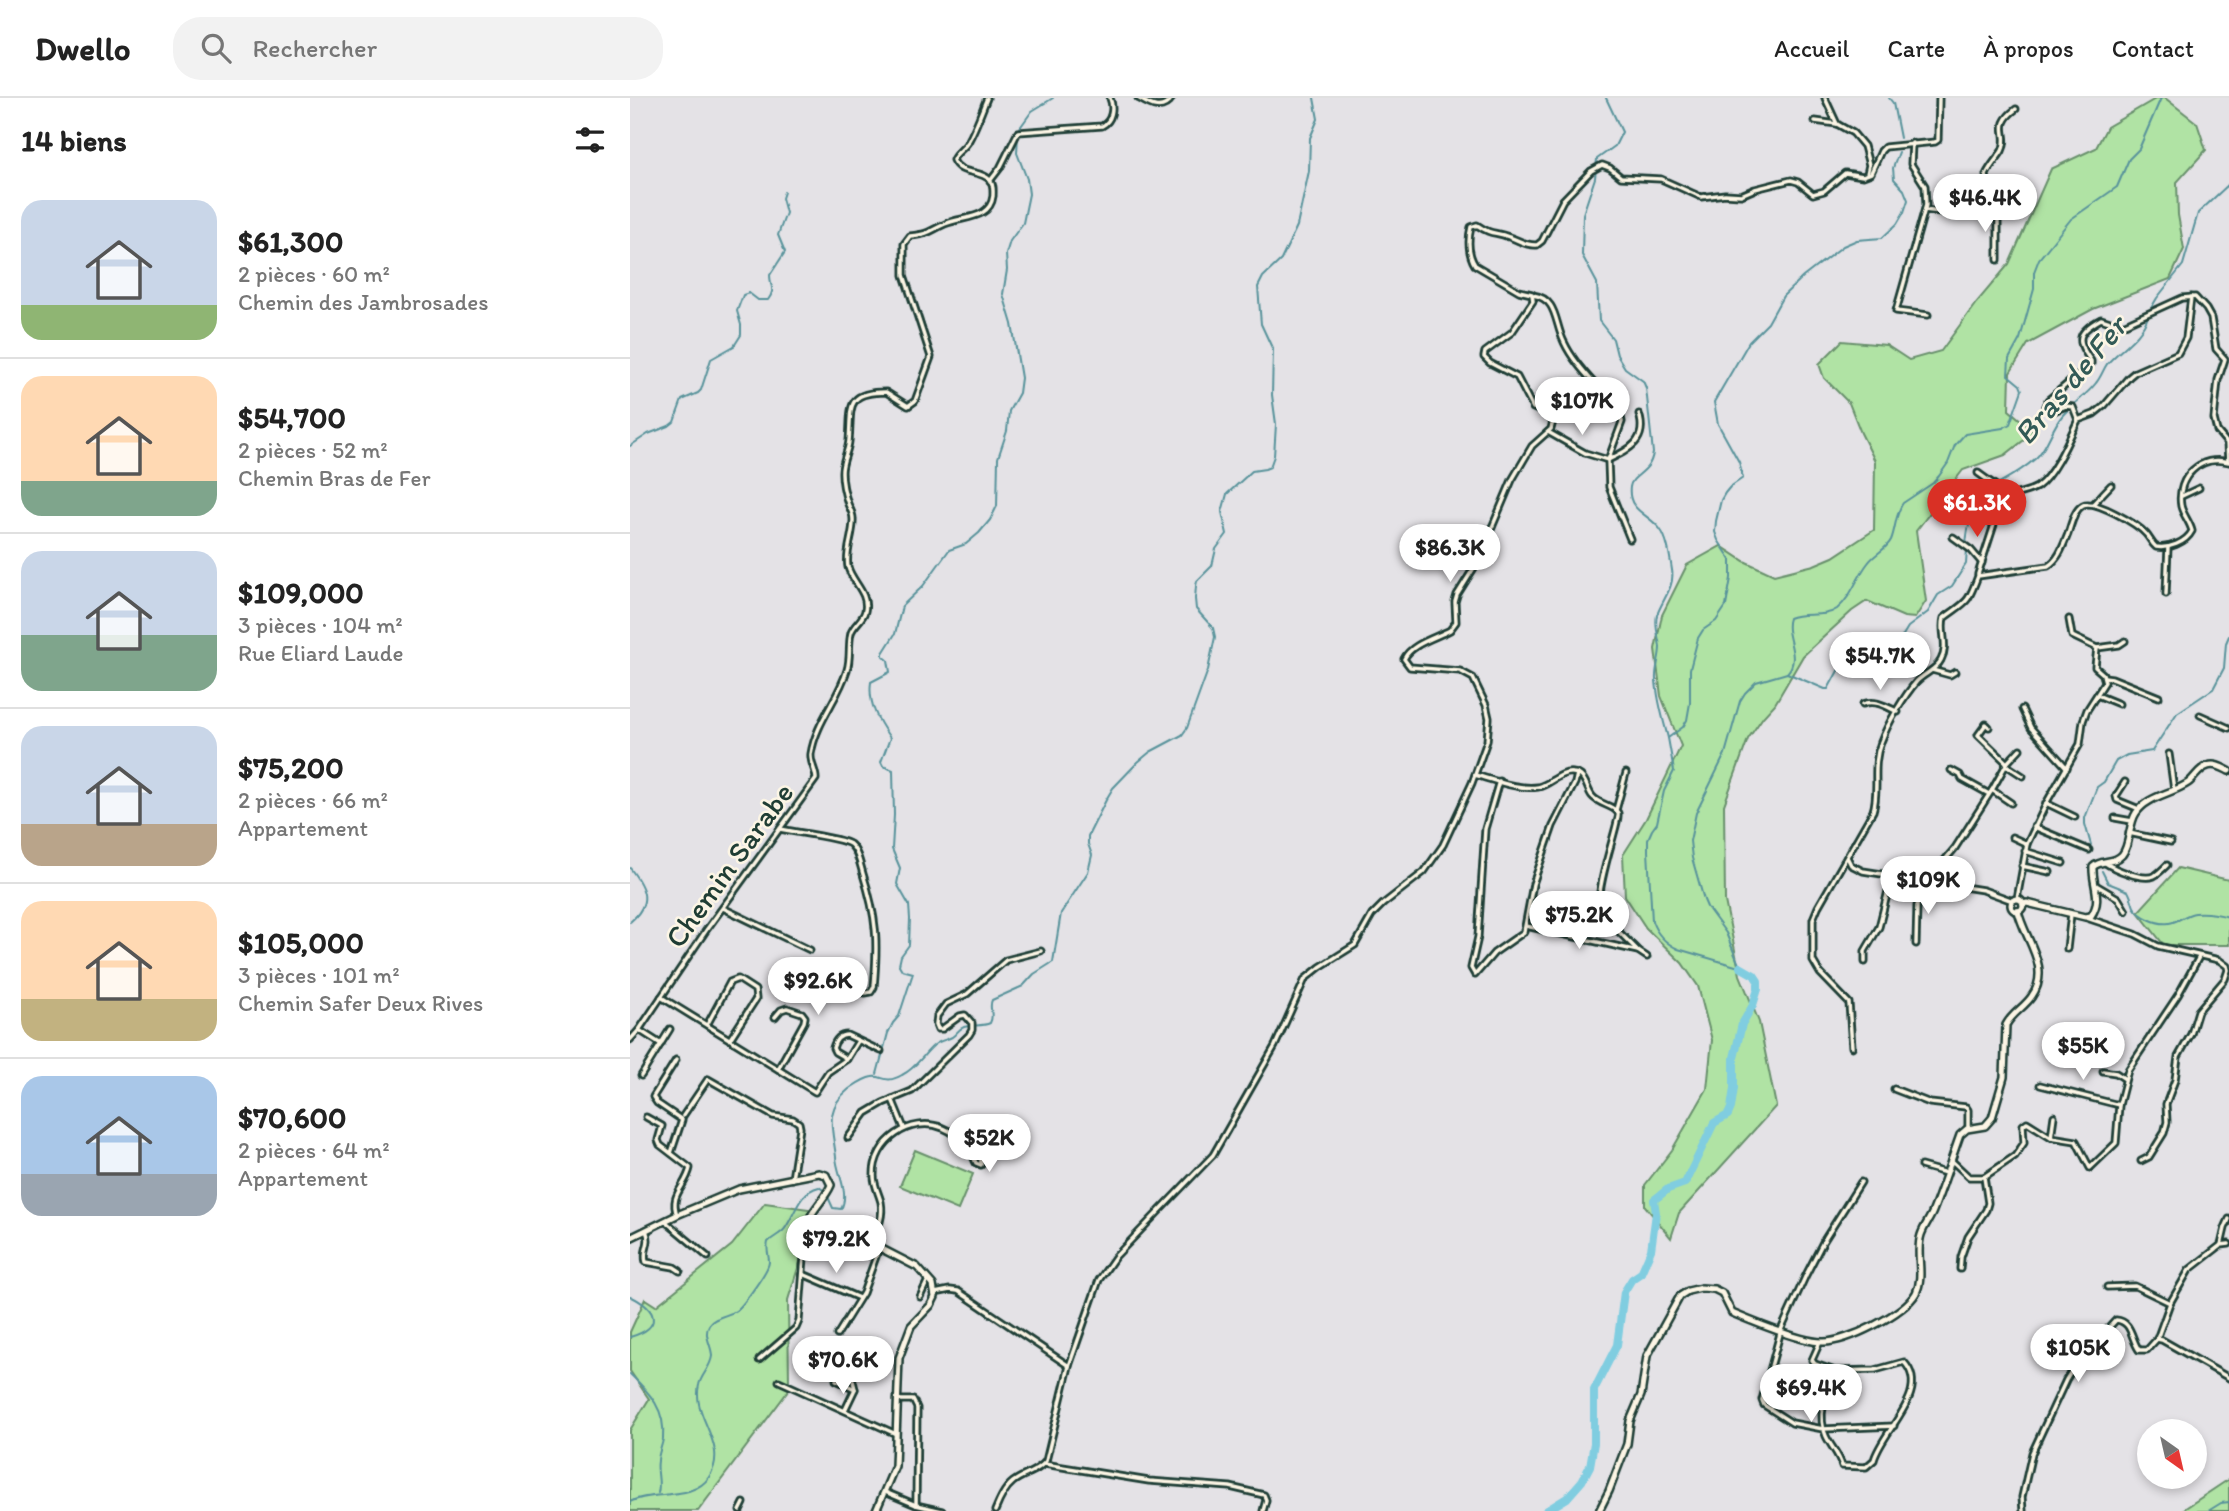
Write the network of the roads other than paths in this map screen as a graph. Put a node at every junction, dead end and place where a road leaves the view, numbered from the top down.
1 (987, 98) edge
2 (1111, 98) edge
3 (1138, 98) edge
4 (1172, 98) edge
5 (1825, 98) edge
6 (1939, 98) edge
7 (2016, 109) dead end
8 (1815, 121) dead end
9 (1838, 124) junction
10 (1912, 143) junction
11 (1867, 176) junction
12 (990, 181) junction
13 (1987, 201) junction
14 (1925, 210) junction
15 (1998, 260) dead end
16 (1532, 295) junction
17 (2191, 297) junction
18 (1928, 315) dead end
19 (1639, 414) dead end
20 (2078, 420) junction
21 (1548, 432) junction
22 (1608, 460) junction
23 (2229, 461) edge
24 (1978, 473) dead end
25 (2111, 485) dead end
26 (2199, 488) dead end
27 (2010, 496) junction
28 (2181, 497) junction
29 (2093, 504) junction
30 (1953, 537) dead end
31 (1630, 539) dead end
32 (2168, 547) junction
33 (1982, 563) junction
34 (1978, 576) junction
35 (2166, 594) dead end
36 (2069, 619) dead end
37 (2125, 641) dead end
38 (2097, 648) junction
39 (1932, 670) junction
40 (1955, 672) dead end
41 (2104, 677) junction
42 (2097, 695) junction
43 (2159, 697) dead end
44 (1863, 704) dead end
45 (2119, 704) dead end
46 (2022, 709) dead end
47 (1898, 712) junction
48 (2200, 715) dead end
49 (1986, 724) dead end
50 (2229, 728) edge
51 (2020, 748) dead end
52 (2169, 754) dead end
53 (2006, 764) junction
54 (2067, 768) junction
55 (1951, 770) dead end
56 (2229, 771) edge
57 (1626, 773) dead end
58 (1577, 774) junction
59 (1475, 775) junction
60 (2023, 776) dead end
61 (1499, 781) junction
62 (2125, 782) dead end
63 (2174, 790) junction
64 (1991, 792) junction
65 (2011, 803) dead end
66 (2046, 803) junction
67 (2139, 809) junction
68 (1616, 810) junction
69 (2075, 817) dead end
70 (2115, 818) dead end
71 (2132, 821) junction
72 (2034, 827) junction
73 (780, 829) junction
74 (2129, 833) junction
75 (2012, 837) dead end
76 (2171, 842) dead end
77 (2027, 844) junction
78 (2089, 850) dead end
79 (2025, 851) junction
80 (1847, 857) junction
81 (2104, 862) junction
82 (2063, 863) dead end
83 (2167, 865) dead end
84 (2022, 866) junction
85 (2050, 872) dead end
86 (1892, 875) junction
87 (1925, 883) junction
88 (2095, 885) junction
89 (2015, 900) junction
90 (2023, 904) junction
91 (723, 908) junction
92 (2018, 911) junction
93 (2126, 911) dead end
94 (2071, 914) junction
95 (2085, 917) junction
96 (1526, 926) junction
97 (1916, 944) dead end
98 (2067, 949) dead end
99 (810, 950) dead end
100 (1041, 951) dead end
101 (1638, 951) junction
102 (1647, 957) dead end
103 (2199, 957) junction
104 (1865, 962) dead end
105 (845, 986) dead end
106 (661, 997) junction
107 (775, 1017) dead end
108 (707, 1026) junction
109 (670, 1029) dead end
110 (639, 1030) junction
111 (630, 1040) edge
112 (730, 1040) junction
113 (858, 1041) junction
114 (661, 1044) junction
115 (1852, 1047) dead end
116 (881, 1051) dead end
117 (847, 1059) junction
118 (676, 1060) dead end
119 (778, 1069) junction
120 (2103, 1071) dead end
121 (641, 1076) dead end
122 (2125, 1079) junction
123 (2040, 1085) dead end
124 (1894, 1089) dead end
125 (892, 1100) junction
126 (2119, 1105) junction
127 (683, 1116) dead end
128 (2054, 1116) dead end
129 (646, 1117) dead end
130 (904, 1128) junction
131 (1968, 1128) junction
132 (848, 1138) dead end
133 (2051, 1138) junction
134 (971, 1152) dead end
135 (671, 1153) junction
136 (1951, 1160) junction
137 (2141, 1161) dead end
138 (1921, 1166) dead end
139 (1946, 1174) junction
140 (1984, 1177) junction
141 (792, 1179) junction
142 (1861, 1182) dead end
143 (677, 1214) junction
144 (2229, 1219) edge
145 (665, 1221) junction
146 (646, 1230) junction
147 (806, 1230) junction
148 (633, 1236) edge
149 (871, 1244) junction
150 (2229, 1244) edge
151 (2221, 1245) junction
152 (880, 1248) junction
153 (708, 1257) dead end
154 (1960, 1269) dead end
155 (680, 1271) dead end
156 (803, 1274) junction
157 (929, 1278) junction
158 (2107, 1287) dead end
159 (935, 1293) junction
160 (920, 1297) dead end
161 (859, 1298) junction
162 (2171, 1303) junction
163 (1781, 1330) junction
164 (838, 1335) dead end
165 (2157, 1339) junction
166 (1820, 1342) junction
167 (759, 1360) dead end
168 (1069, 1366) junction
169 (850, 1369) dead end
170 (1835, 1371) junction
171 (2229, 1378) edge
172 (836, 1380) dead end
173 (779, 1381) dead end
174 (855, 1390) junction
175 (897, 1400) junction
176 (845, 1410) junction
177 (1894, 1426) junction
178 (1823, 1429) junction
179 (896, 1434) junction
180 (1044, 1464) junction
181 (885, 1492) junction
182 (744, 1503) dead end
183 (916, 1505) junction
184 (740, 1511) edge
185 (876, 1511) edge
186 (942, 1511) edge
187 (995, 1511) edge
188 (1263, 1511) edge
189 (1599, 1511) edge
190 (2023, 1511) edge

1 - 12 street
2 - 12 street
3 - 4 street
5 - 9 street
6 - 10 street
7 - 13 street
8 - 9 street
9 - 11 street
10 - 11 street
10 - 14 street
11 - 16 street
12 - 73 street, Chemin Sarabe
13 - 14 street
13 - 15 street
14 - 18 street
16 - 21 street
16 - 22 street
17 - 20 street
17 - 20 street
17 - 23 street
19 - 22 street
20 - 27 street
21 - 22 street
21 - 59 street
22 - 31 street
23 - 28 street
24 - 27 street
25 - 29 street
26 - 28 street
27 - 33 street
28 - 32 street
29 - 32 street
29 - 34 street
30 - 33 street
32 - 35 street
33 - 34 street
34 - 39 street
36 - 38 street
37 - 38 street
38 - 41 street
39 - 40 street
39 - 47 street
41 - 42 street
41 - 43 street
42 - 45 street
42 - 54 street
44 - 47 street
46 - 54 street
47 - 80 street
48 - 50 street
49 - 53 street
51 - 53 street
52 - 63 street
53 - 60 street
53 - 64 street
54 - 66 street
55 - 64 street
56 - 63 street
57 - 68 street
58 - 61 street
58 - 68 street
58 - 96 street
59 - 61 street
59 - 168 street
61 - 96 street
62 - 67 street
63 - 67 street
64 - 65 street
64 - 87 street
66 - 69 street
66 - 72 street
67 - 71 street
68 - 101 street
70 - 71 street
71 - 74 street
72 - 77 street
72 - 78 street
73 - 91 street, Chemin Sarabe
73 - 105 street
74 - 76 street
74 - 81 street
75 - 77 street
77 - 79 street
79 - 82 street
79 - 84 street
80 - 86 street
80 - 115 street
81 - 83 street
81 - 88 street
84 - 85 street
84 - 89 street
86 - 87 street
86 - 104 street
87 - 89 street
87 - 97 street
88 - 93 street
88 - 95 street
89 - 90 street
89 - 92 street
90 - 92 street
90 - 94 street
91 - 99 street
91 - 106 street, Chemin Sarabe
92 - 131 street
94 - 95 street
94 - 98 street
95 - 103 street
96 - 101 street
100 - 125 street
101 - 102 street
103 - 122 street
103 - 137 street
106 - 108 street
106 - 110 street, Chemin Sarabe
107 - 119 street
108 - 112 street
108 - 112 street
109 - 114 street
110 - 111 street, Chemin Sarabe
110 - 114 street
112 - 119 street
113 - 116 street
113 - 117 street
113 - 117 street
114 - 121 street
117 - 119 street
118 - 135 street
120 - 122 street
122 - 126 street
123 - 126 street
124 - 131 street
125 - 130 street
125 - 132 street
126 - 133 street
127 - 141 street
128 - 133 street
129 - 135 street
130 - 134 street
130 - 149 street
131 - 136 street
133 - 140 street
135 - 143 street
136 - 139 street
136 - 140 street
138 - 139 street
139 - 166 street
140 - 154 street
141 - 143 street
141 - 147 street
142 - 163 street
143 - 145 street
144 - 151 street
145 - 146 street
145 - 153 street
146 - 148 street
146 - 155 street
147 - 149 street
147 - 156 street
149 - 152 street
150 - 151 street
151 - 162 street
152 - 157 street
152 - 161 street
156 - 161 street
156 - 167 street
157 - 159 street
157 - 160 street
158 - 162 street
159 - 168 street
159 - 175 street
161 - 164 street
162 - 165 street
163 - 166 street
163 - 178 street
163 - 189 street
165 - 171 street
165 - 190 street
166 - 170 street
168 - 180 street
169 - 174 street
170 - 177 street
170 - 178 street
172 - 174 street
173 - 176 street
174 - 176 street
175 - 179 street
175 - 183 street
176 - 179 street
177 - 178 street
177 - 178 street
179 - 181 street
180 - 187 street
180 - 188 street
181 - 183 street
181 - 185 street
182 - 184 street
183 - 186 street

